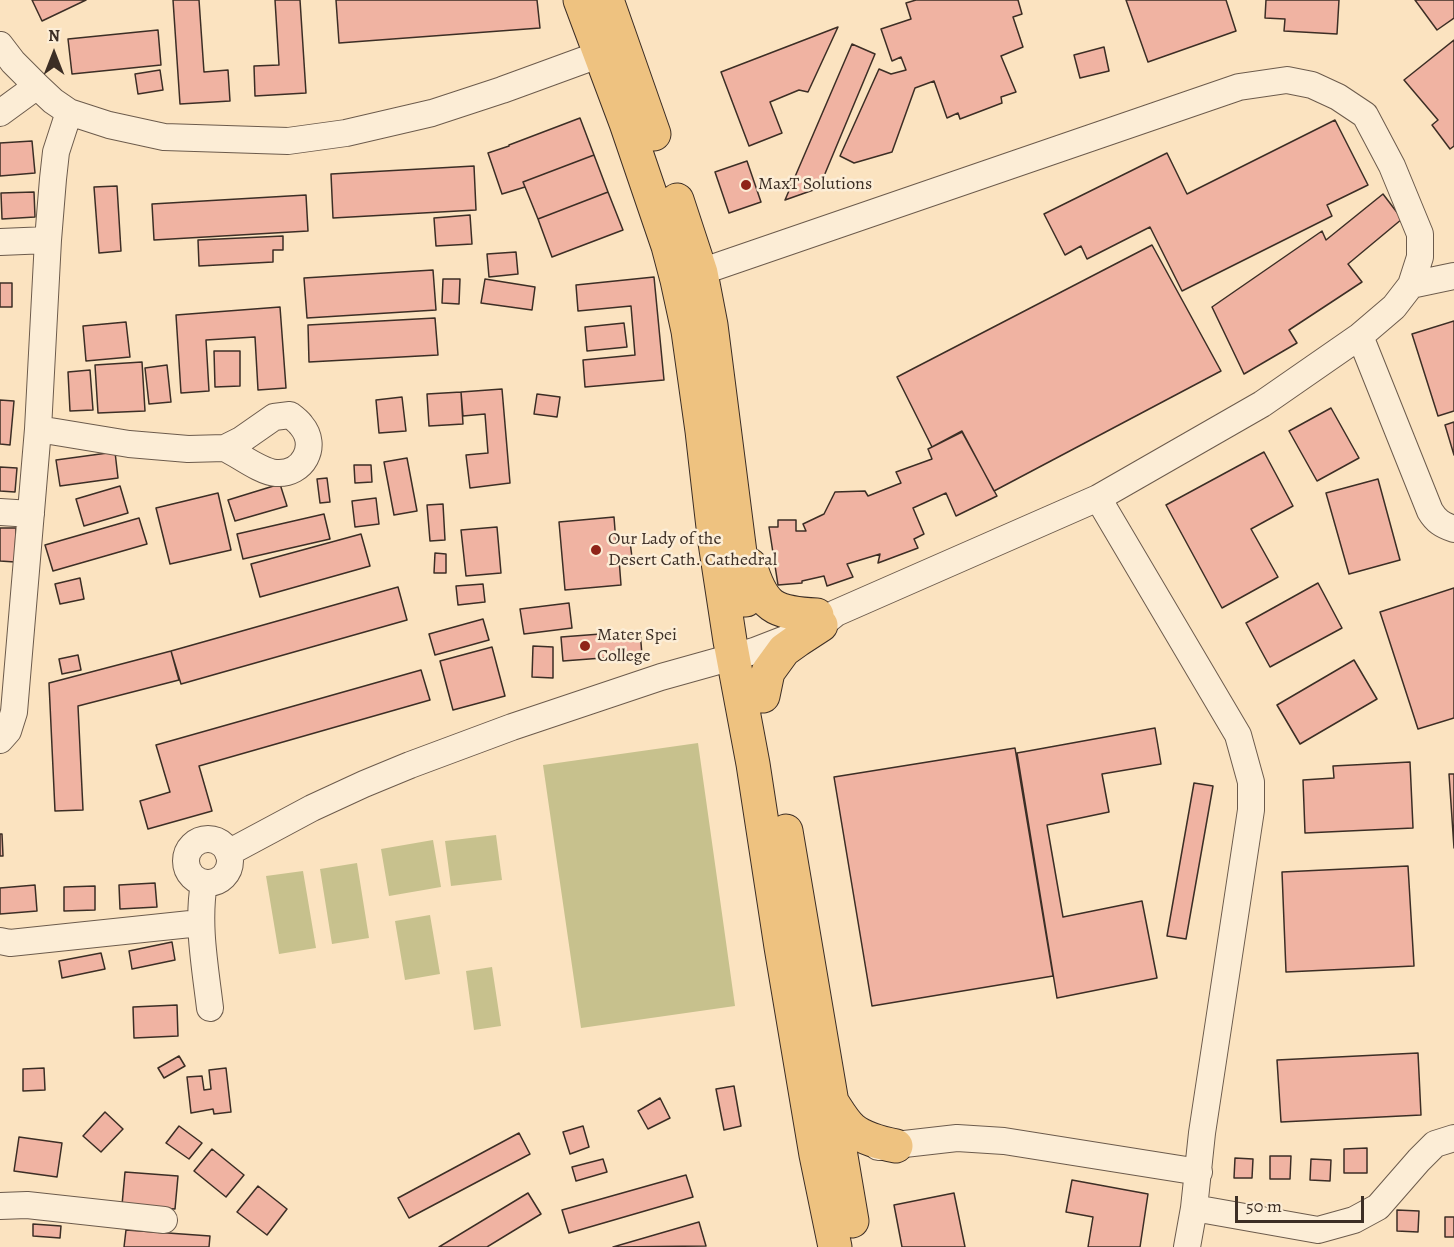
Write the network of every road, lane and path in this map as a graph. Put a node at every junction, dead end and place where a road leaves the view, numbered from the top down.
1 (579, 0) edge
2 (607, 0) edge
3 (0, 45) edge
4 (612, 50) junction
5 (37, 86) junction
6 (69, 112) junction
7 (0, 113) edge
8 (48, 240) junction
9 (0, 242) edge
10 (689, 276) junction
11 (1454, 276) edge
12 (1411, 285) junction
13 (1360, 336) junction
14 (38, 429) junction
15 (225, 448) dead end
16 (1098, 498) junction
17 (0, 512) edge
18 (31, 514) junction
19 (1454, 529) edge
20 (729, 536) junction
21 (825, 618) junction
22 (742, 646) junction
23 (763, 696) junction
24 (0, 740) edge
25 (222, 847) junction
26 (204, 883) junction
27 (200, 923) junction
28 (0, 941) edge
29 (210, 1008) dead end
30 (832, 1102) junction
31 (1454, 1138) edge
32 (896, 1146) junction
33 (828, 1153) junction
34 (1199, 1172) junction
35 (848, 1201) junction
36 (0, 1206) edge
37 (1194, 1208) junction
38 (164, 1220) dead end
39 (1317, 1239) edge
40 (835, 1247) edge
41 (856, 1247) edge
42 (1187, 1247) edge

1 - 4 main road
2 - 4 main road
3 - 5 street
4 - 6 street
4 - 10 main road
5 - 6 street
5 - 7 street
6 - 8 street
8 - 9 street
8 - 14 street
10 - 12 street
10 - 20 main road
11 - 12 street
12 - 13 street
13 - 16 street
13 - 19 street
14 - 15 street
14 - 18 street
16 - 21 street
16 - 34 street
17 - 18 street
18 - 24 street
20 - 21 main road
20 - 22 main road
21 - 22 street
21 - 23 main road
22 - 23 main road
22 - 25 street
22 - 33 main road
23 - 30 main road
25 - 26 street
25 - 26 street
26 - 27 street
27 - 28 street
27 - 29 street
30 - 32 main road
30 - 33 main road
31 - 39 street
32 - 33 street
32 - 34 street
32 - 35 main road
33 - 35 main road
33 - 40 main road
34 - 37 street
35 - 41 main road
36 - 38 street
37 - 39 street
37 - 42 street

